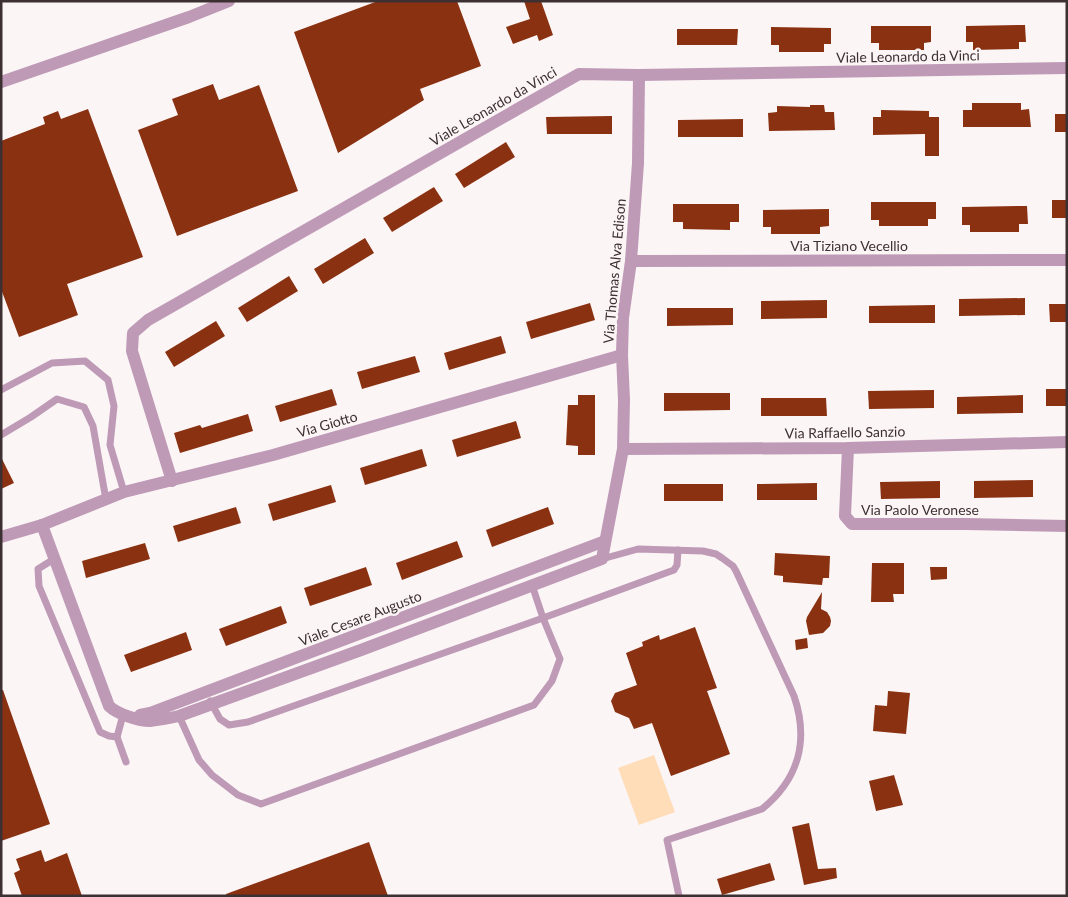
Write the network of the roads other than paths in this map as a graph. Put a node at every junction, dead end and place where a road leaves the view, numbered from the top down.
1 (229, 1) edge
2 (1067, 68) edge
3 (639, 75) junction
4 (1, 82) edge
5 (1067, 260) edge
6 (630, 261) junction
7 (622, 355) junction
8 (1, 390) edge
9 (1, 435) edge
10 (1067, 442) edge
11 (848, 448) junction
12 (623, 449) junction
13 (172, 481) junction
14 (124, 492) junction
15 (106, 500) junction
16 (42, 525) junction
17 (1067, 526) edge
18 (1, 537) edge
19 (606, 541) junction
20 (678, 550) junction
21 (602, 558) junction
22 (54, 559) junction
23 (532, 585) junction
24 (543, 618) junction
25 (208, 691) junction
26 (211, 704) junction
27 (123, 714) junction
28 (179, 716) junction
29 (117, 737) junction
30 (126, 762) dead end
31 (679, 896) edge

1 - 4 street
2 - 3 street, Viale Leonardo da Vinci
3 - 6 street, Via Thomas Alva Edison
3 - 13 street, Viale Leonardo da Vinci
5 - 6 street, Via Tiziano Vecellio
6 - 7 street, Via Thomas Alva Edison
7 - 12 street, Via Thomas Alva Edison
7 - 13 street, Via Giotto
8 - 14 lane
9 - 15 lane
10 - 11 street, Via Raffaello Sanzio
11 - 12 street, Via Raffaello Sanzio
11 - 17 street, Via Paolo Veronese
12 - 19 street, Via Thomas Alva Edison
13 - 14 street, Via Giotto
14 - 15 street, Via Giotto
15 - 16 street, Via Giotto
16 - 18 street, Via Giotto
16 - 22 street
19 - 21 street, Via Thomas Alva Edison
19 - 25 street, Viale Cesare Augusto
20 - 21 lane
20 - 24 lane
20 - 31 lane
21 - 23 street
22 - 27 street
22 - 29 lane
23 - 24 lane
23 - 26 street
24 - 26 lane
24 - 28 lane
25 - 26 lane
25 - 27 street, Viale Cesare Augusto
26 - 28 street
27 - 28 street
27 - 29 lane
29 - 30 lane

